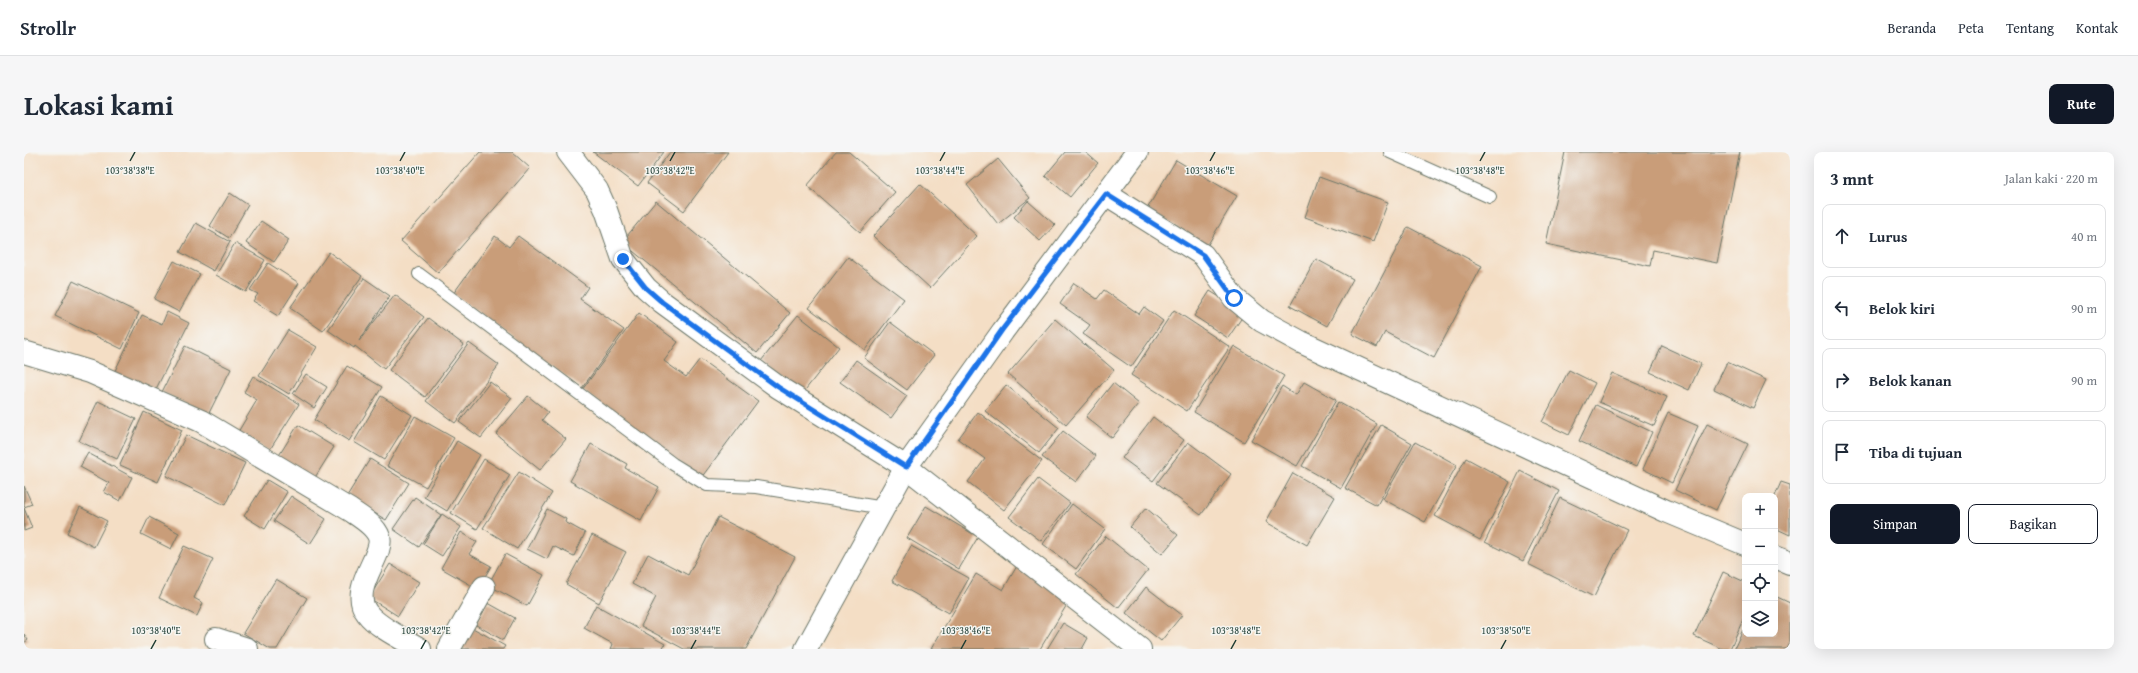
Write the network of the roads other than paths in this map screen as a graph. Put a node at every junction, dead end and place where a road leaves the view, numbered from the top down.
1 (568, 152) edge
2 (1137, 152) edge
3 (1390, 152) edge
4 (1106, 194) junction
5 (1490, 197) dead end
6 (419, 274) dead end
7 (24, 352) edge
8 (906, 467) junction
9 (884, 508) junction
10 (1742, 543) edge
11 (1778, 558) edge
12 (1790, 563) edge
13 (484, 587) dead end
14 (216, 639) dead end
15 (247, 649) edge
16 (420, 649) edge
17 (449, 649) edge
18 (806, 649) edge
19 (1140, 649) edge

1 - 8 street
2 - 4 street
3 - 5 lane
4 - 8 street
4 - 10 street
6 - 9 lane
7 - 16 street
8 - 9 street
8 - 19 street
9 - 18 street
11 - 12 street
13 - 17 street
14 - 15 street

